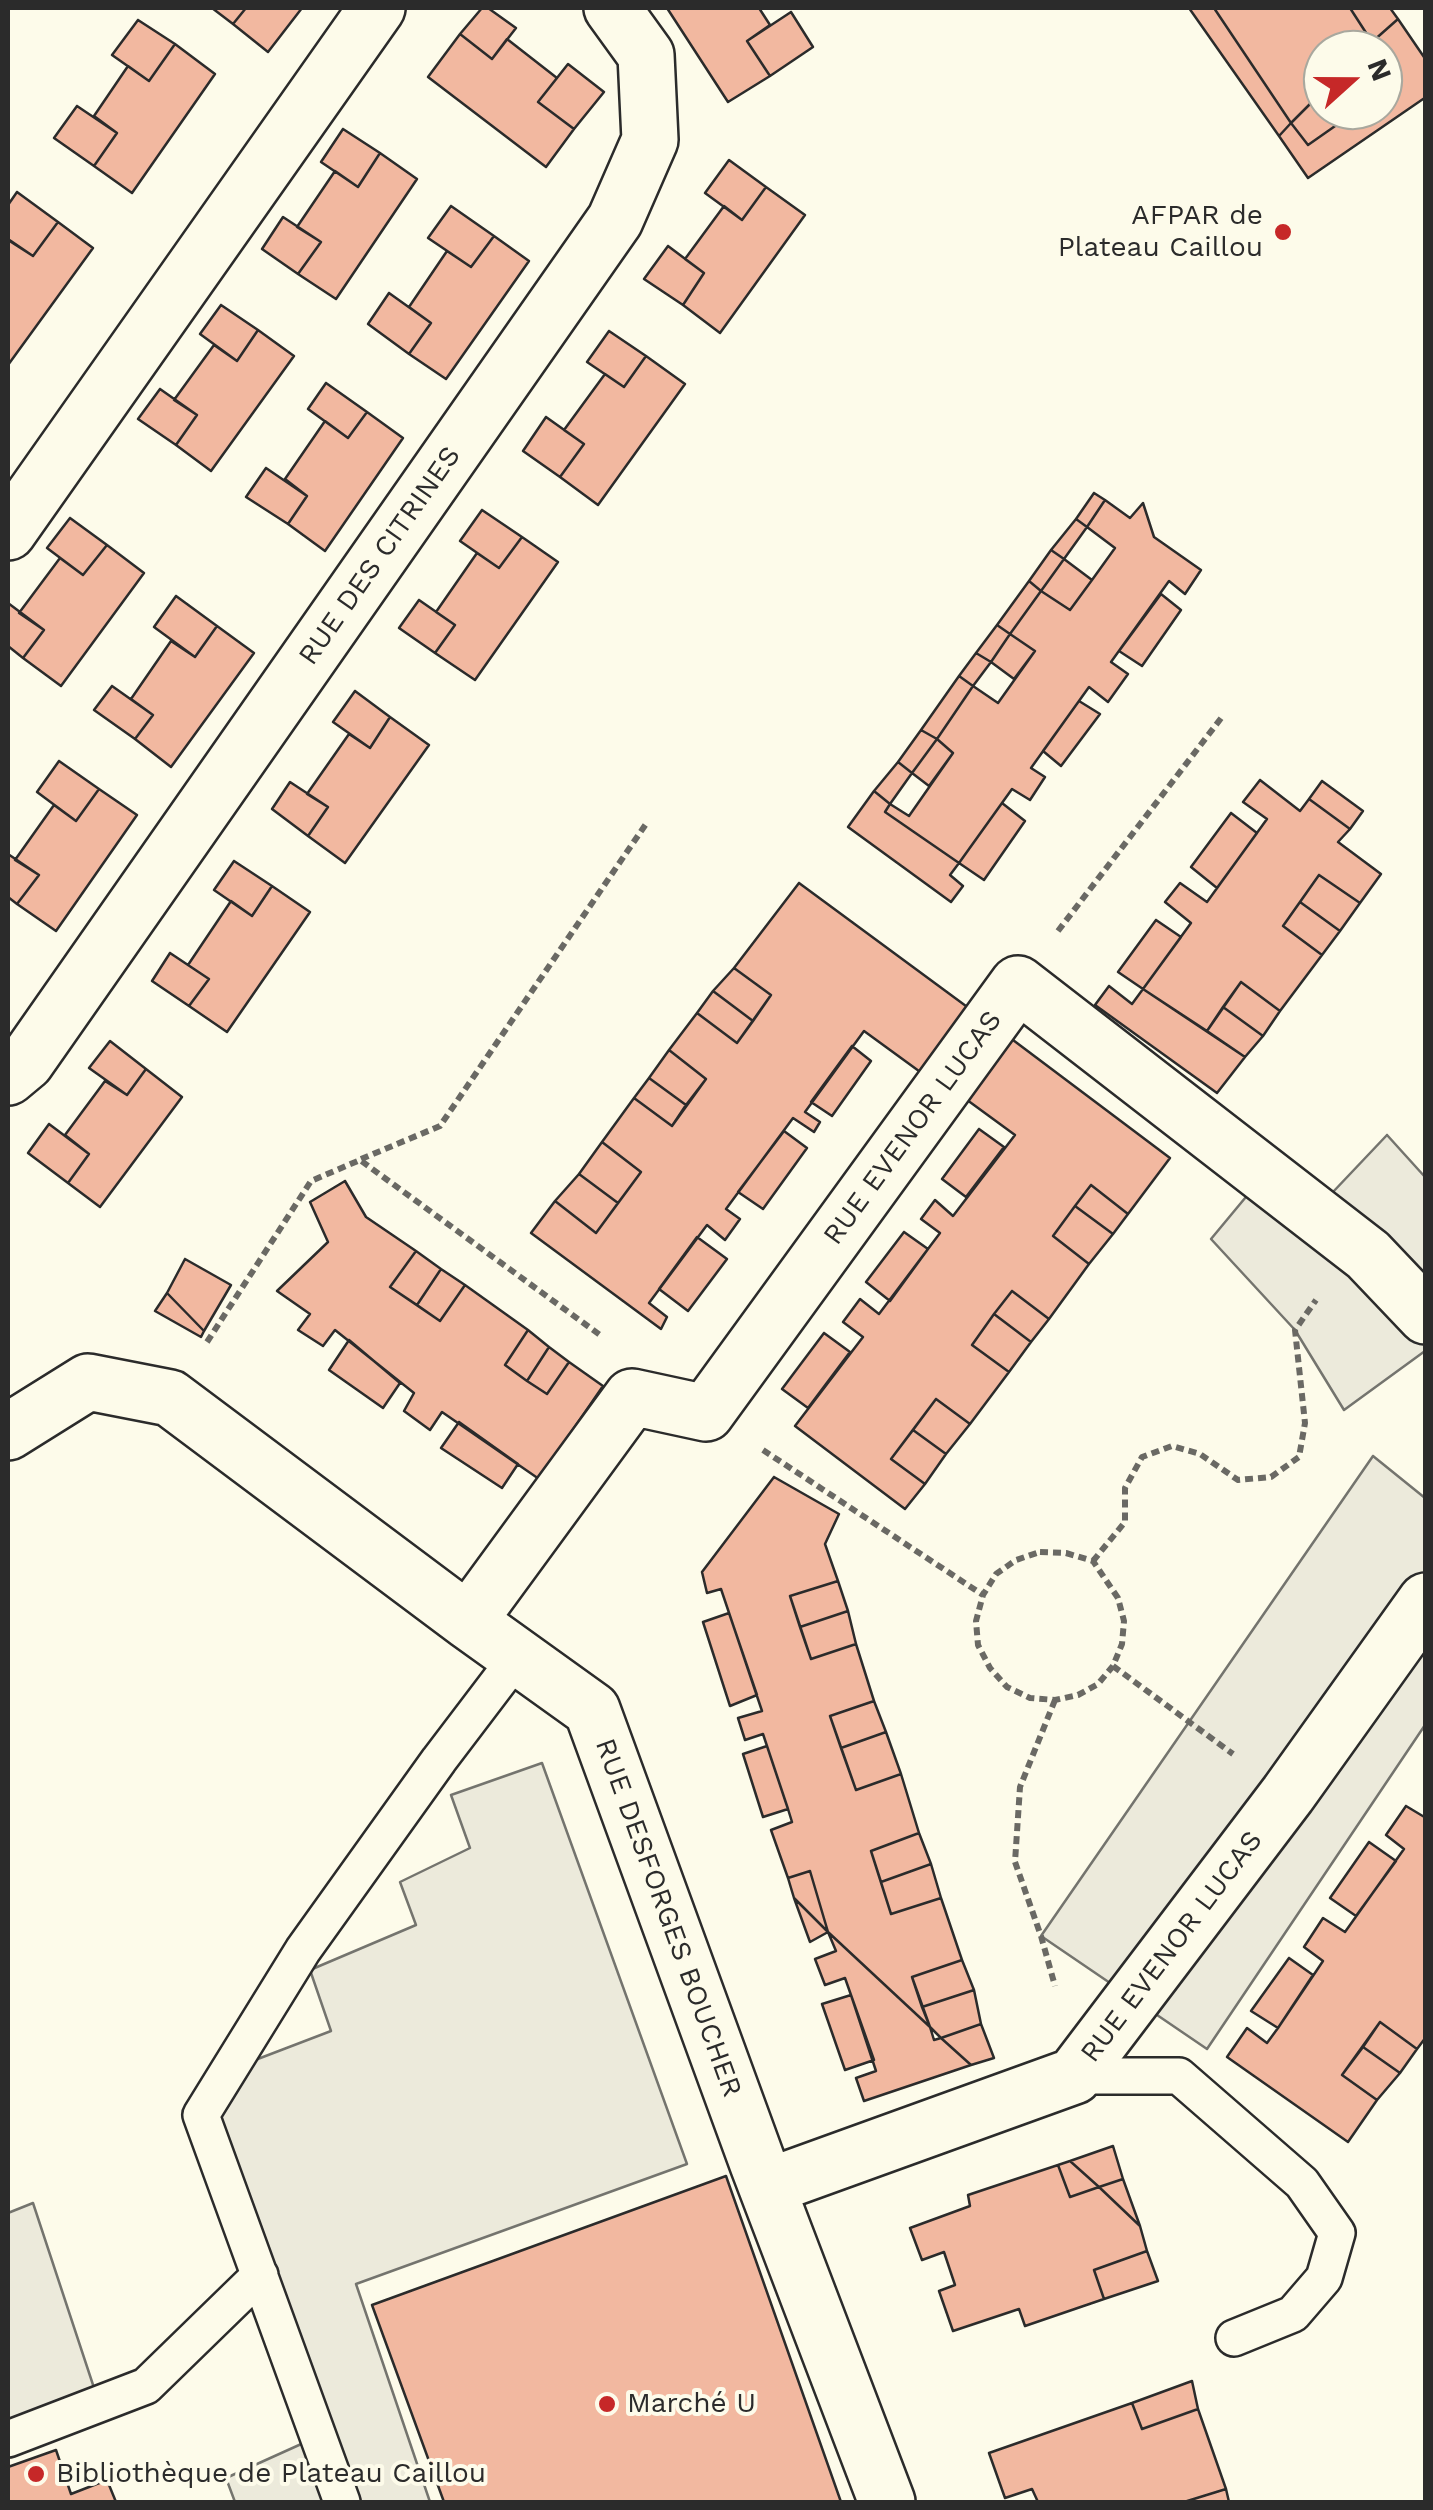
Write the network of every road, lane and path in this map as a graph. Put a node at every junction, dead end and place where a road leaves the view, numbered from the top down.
1 (377, 8) edge
2 (612, 8) edge
3 (8, 532) edge
4 (1222, 717) dead end
5 (648, 821) dead end
6 (1018, 984) junction
7 (8, 1077) edge
8 (360, 1160) junction
9 (1354, 1246) junction
10 (1426, 1316) edge
11 (632, 1397) junction
12 (170, 1398) junction
13 (706, 1413) junction
14 (8, 1432) edge
15 (1093, 1561) junction
16 (983, 1595) junction
17 (1426, 1601) edge
18 (468, 1621) junction
19 (518, 1656) junction
20 (1113, 1666) junction
21 (1054, 1700) junction
22 (1288, 1794) junction
23 (1074, 2076) junction
24 (767, 2187) junction
25 (260, 2275) junction
26 (1234, 2338) dead end
27 (8, 2439) edge
28 (342, 2502) edge
29 (888, 2502) edge

1 - 3 street
2 - 7 street, RUE DES CITRINES
4 - 6 path
5 - 8 path
6 - 9 street, RUE EVENOR LUCAS
6 - 13 street, RUE EVENOR LUCAS
8 - 11 path
8 - 12 path
9 - 10 street, RUE EVENOR LUCAS
9 - 15 path
11 - 13 street
11 - 18 street
12 - 14 street, RUE DESFORGES BOUCHER
12 - 18 street, RUE DESFORGES BOUCHER
13 - 16 path
15 - 16 path
15 - 20 path
16 - 21 path
17 - 22 street, RUE EVENOR LUCAS
18 - 19 street, RUE DESFORGES BOUCHER
19 - 24 street, RUE DESFORGES BOUCHER
19 - 25 lane
20 - 21 path
20 - 22 path
21 - 23 path
22 - 23 street, RUE EVENOR LUCAS
23 - 24 street, RUE EVENOR LUCAS
23 - 26 lane
24 - 29 street, RUE DESFORGES BOUCHER
25 - 27 lane
25 - 28 lane

